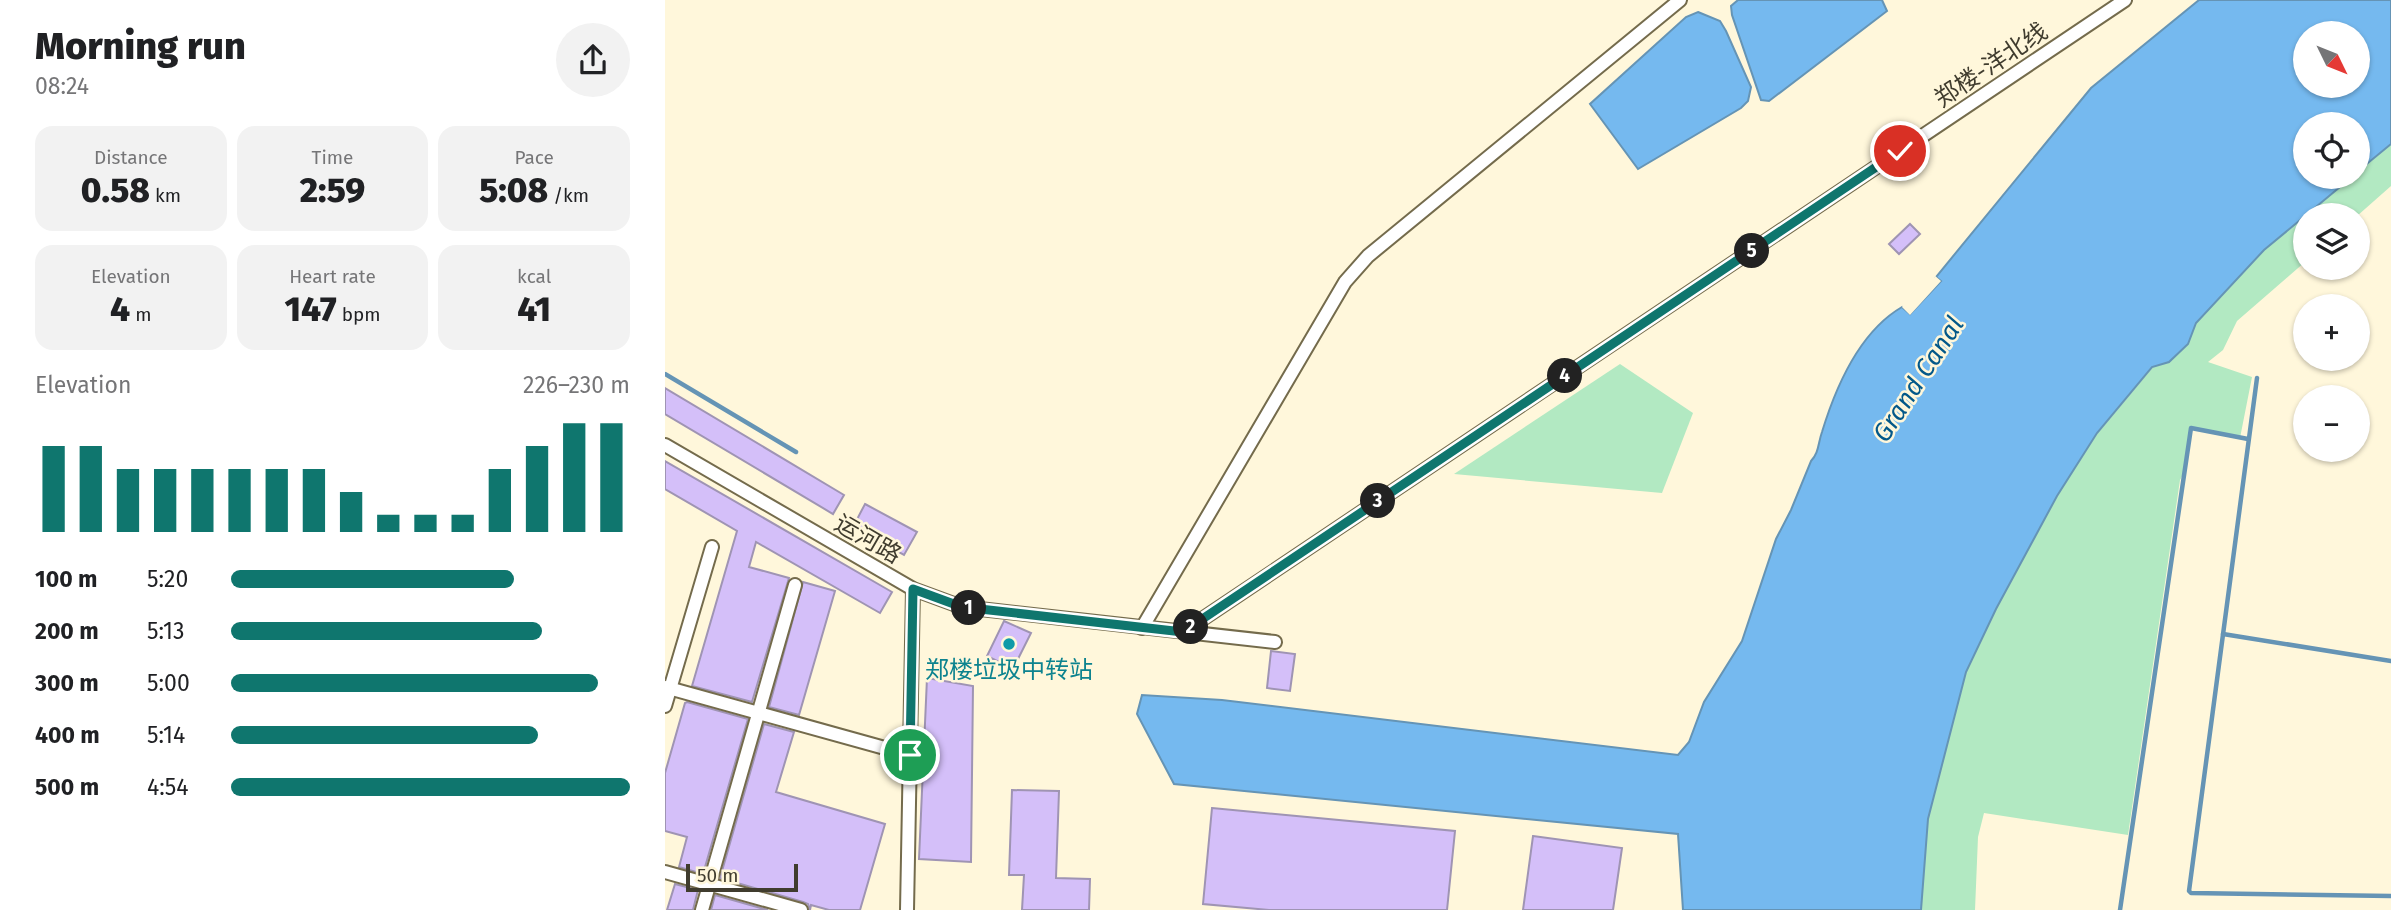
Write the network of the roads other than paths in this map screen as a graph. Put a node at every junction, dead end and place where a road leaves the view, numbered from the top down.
1 (1680, 0) edge
2 (2125, 0) edge
3 (665, 445) edge
4 (712, 547) dead end
5 (795, 585) dead end
6 (913, 589) junction
7 (1142, 628) junction
8 (1183, 632) junction
9 (1275, 642) dead end
10 (668, 688) edge
11 (665, 706) edge
12 (758, 713) junction
13 (910, 755) junction
14 (665, 872) edge
15 (709, 884) junction
16 (702, 910) edge
17 (800, 910) edge
18 (907, 910) edge

1 - 7 street
2 - 8 street, 郑楼-洋北线
3 - 6 street, 运河路
4 - 10 street
5 - 12 street
6 - 7 street, 运河路
6 - 13 street
7 - 8 street, 运河路
8 - 9 street, 运河路
10 - 11 street
10 - 12 street
12 - 13 street
12 - 15 street
13 - 18 street
14 - 15 street
15 - 16 street
15 - 17 street

